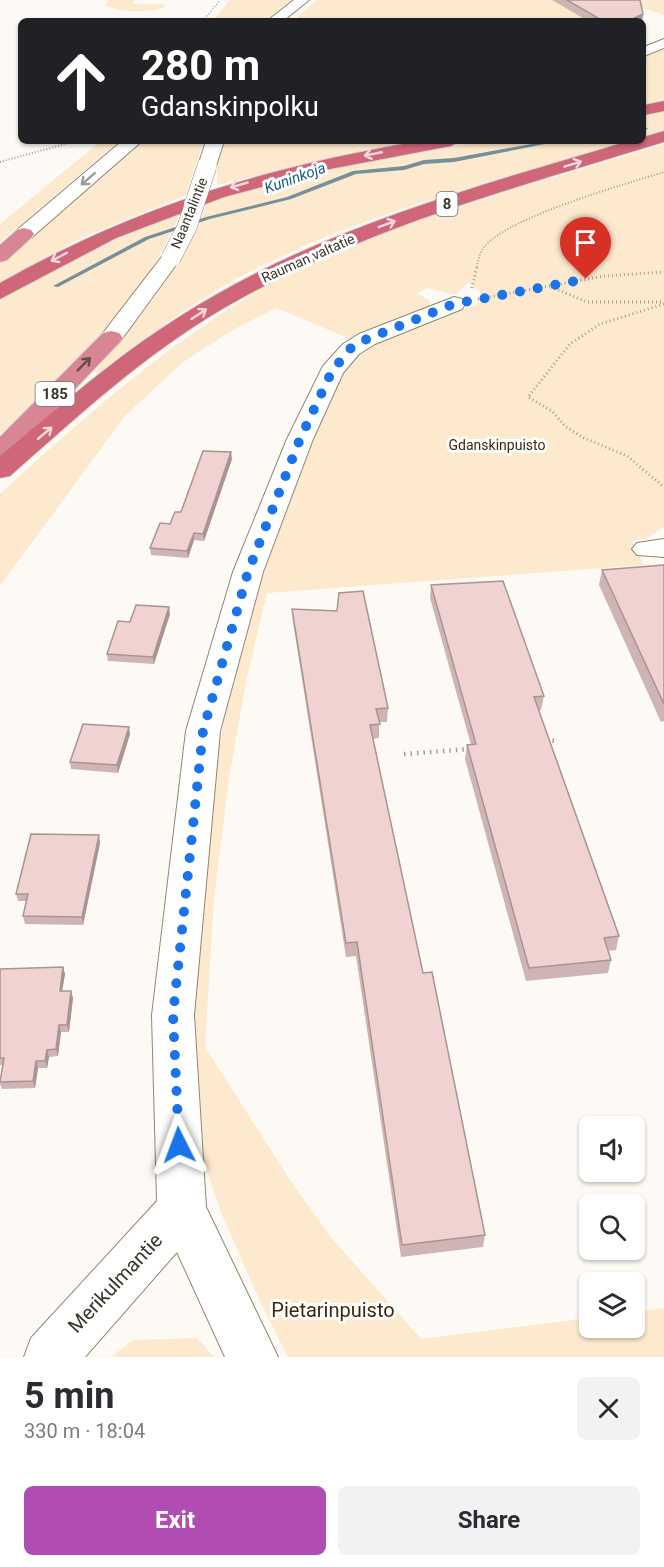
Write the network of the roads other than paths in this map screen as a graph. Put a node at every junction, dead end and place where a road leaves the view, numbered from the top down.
1 (303, 0) edge
2 (278, 18) edge
3 (288, 18) edge
4 (664, 43) edge
5 (646, 51) edge
6 (664, 106) edge
7 (646, 110) edge
8 (664, 136) edge
9 (646, 142) edge
10 (129, 144) edge
11 (214, 144) edge
12 (436, 144) edge
13 (638, 144) edge
14 (24, 234) joint
15 (0, 256) edge
16 (0, 292) edge
17 (454, 304) road end
18 (111, 338) joint
19 (0, 452) edge
20 (0, 470) edge
21 (182, 1210) junction
22 (50, 1357) edge
23 (252, 1357) edge

1 - 2 street
1 - 3 street
4 - 5 street
6 - 7 highway
9 -> 8 highway, Rauman valtatie / 8
10 -> 14 street
11 - 18 street, Naantalintie / 185, bridge
12 -> 16 highway
20 -> 13 highway, Rauman valtatie / 8
14 - 15 highway
17 - 21 street
19 -> 18 highway, 185
21 - 22 street, Merikulmantie
21 - 23 street

